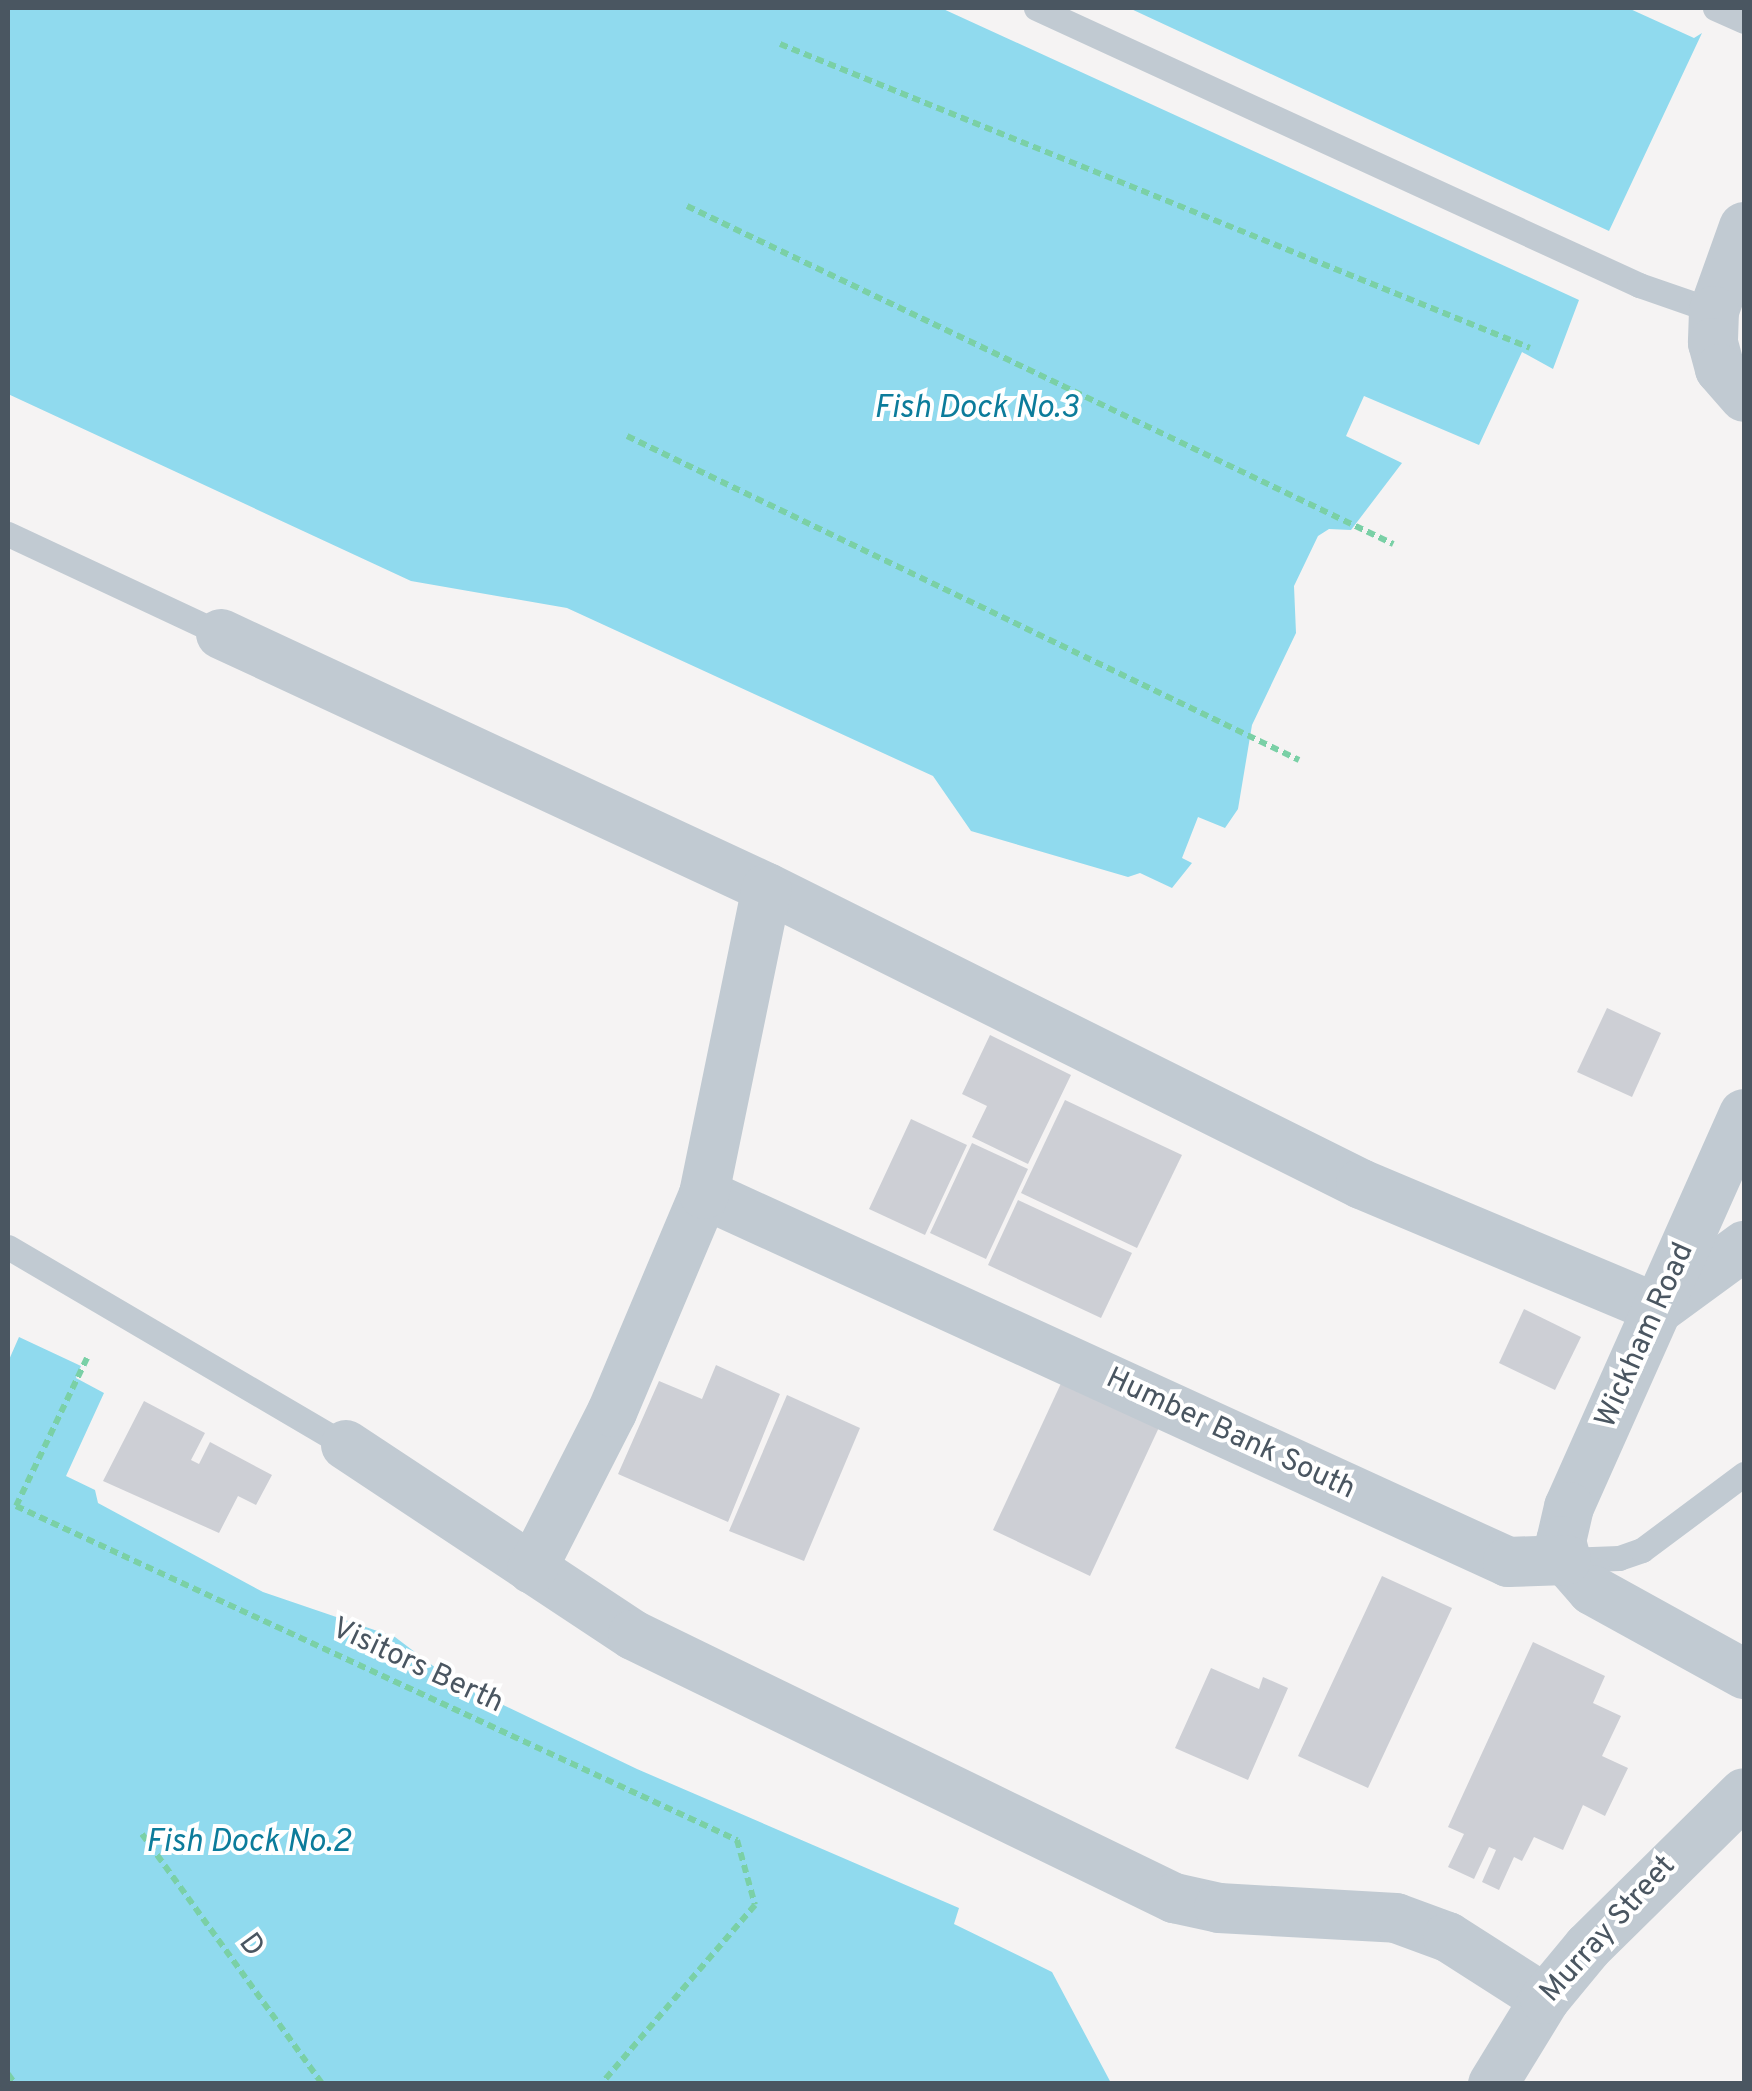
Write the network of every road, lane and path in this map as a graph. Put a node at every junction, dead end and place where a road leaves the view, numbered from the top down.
1 (1036, 8) edge
2 (1715, 8) edge
3 (1744, 21) edge
4 (780, 44) dead end
5 (687, 206) dead end
6 (1744, 227) edge
7 (1714, 311) junction
8 (1530, 348) dead end
9 (1744, 397) edge
10 (627, 436) dead end
11 (8, 534) edge
12 (1394, 544) dead end
13 (221, 634) joint
14 (1299, 760) dead end
15 (766, 888) junction
16 (1744, 1114) edge
17 (704, 1194) junction
18 (1744, 1246) edge
19 (8, 1247) edge
20 (1658, 1310) junction
21 (87, 1358) dead end
22 (346, 1445) joint
23 (1744, 1474) edge
24 (1566, 1560) junction
25 (532, 1569) junction
26 (1744, 1674) edge
27 (1744, 1793) edge
28 (142, 1834) dead end
29 (1545, 1998) junction
30 (8, 2074) edge
31 (15, 2084) edge
32 (322, 2084) edge
33 (601, 2084) edge
34 (1493, 2084) edge

1 - 7 lane
2 - 3 lane
4 - 8 path
5 - 12 path
6 - 7 street
7 - 9 street
10 - 14 path
11 - 13 lane
13 - 15 street
15 - 17 street
15 - 20 street
16 - 20 street, Wickham Road
17 - 24 street, Humber Bank South
17 - 25 street
18 - 20 street
19 - 22 lane
20 - 24 street, Wickham Road
21 - 33 path, Visitors Berth
22 - 25 street
23 - 24 lane
24 - 26 street
25 - 29 street
27 - 29 street, Murray Street
28 - 32 path, D
29 - 34 street, Murray Street
30 - 31 path

